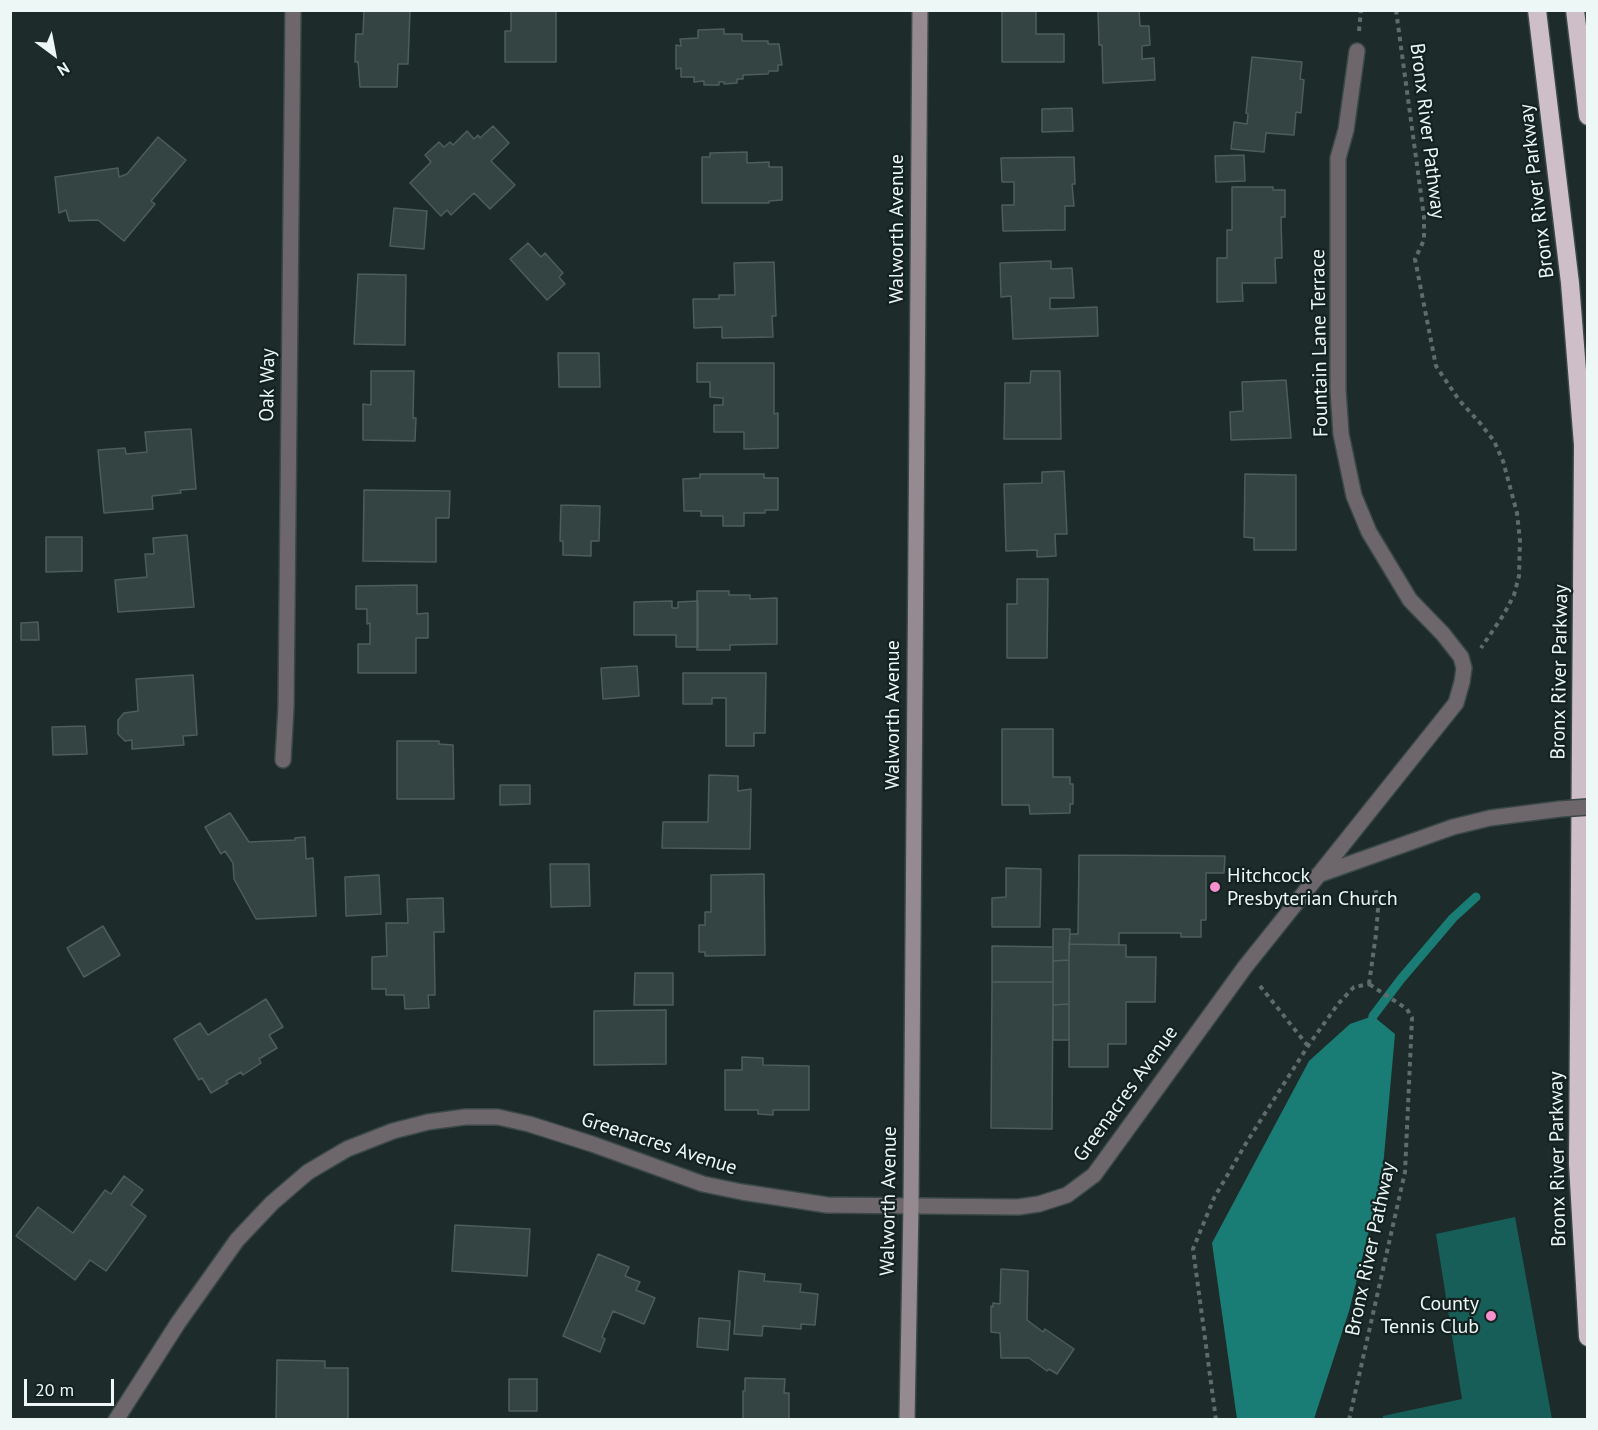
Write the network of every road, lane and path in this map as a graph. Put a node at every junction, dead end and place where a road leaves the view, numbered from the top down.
1 (293, 10) edge
2 (920, 10) edge
3 (1396, 10) edge
4 (1537, 10) edge
5 (1575, 10) edge
6 (1357, 51) dead end
7 (1587, 116) edge
8 (1481, 648) dead end
9 (283, 760) dead end
10 (1587, 807) edge
11 (1318, 875) junction
12 (1376, 890) dead end
13 (1245, 967) junction
14 (1369, 984) junction
15 (1308, 1046) junction
16 (911, 1206) junction
17 (1587, 1337) edge
18 (116, 1419) edge
19 (907, 1419) edge
20 (1216, 1419) edge
21 (1349, 1419) edge

1 - 9 street, Oak Way
2 - 16 street, Walworth Avenue
3 - 8 path, Bronx River Pathway
4 - 17 highway, Bronx River Parkway
5 - 7 highway
6 - 11 street, Fountain Lane Terrace
10 - 11 street, bridge
11 - 13 street, Greenacres Avenue
12 - 14 path
13 - 15 path
13 - 16 street, Greenacres Avenue
14 - 15 path
14 - 21 path, Bronx River Pathway
15 - 20 path
16 - 18 street, Greenacres Avenue
16 - 19 street, Walworth Avenue

